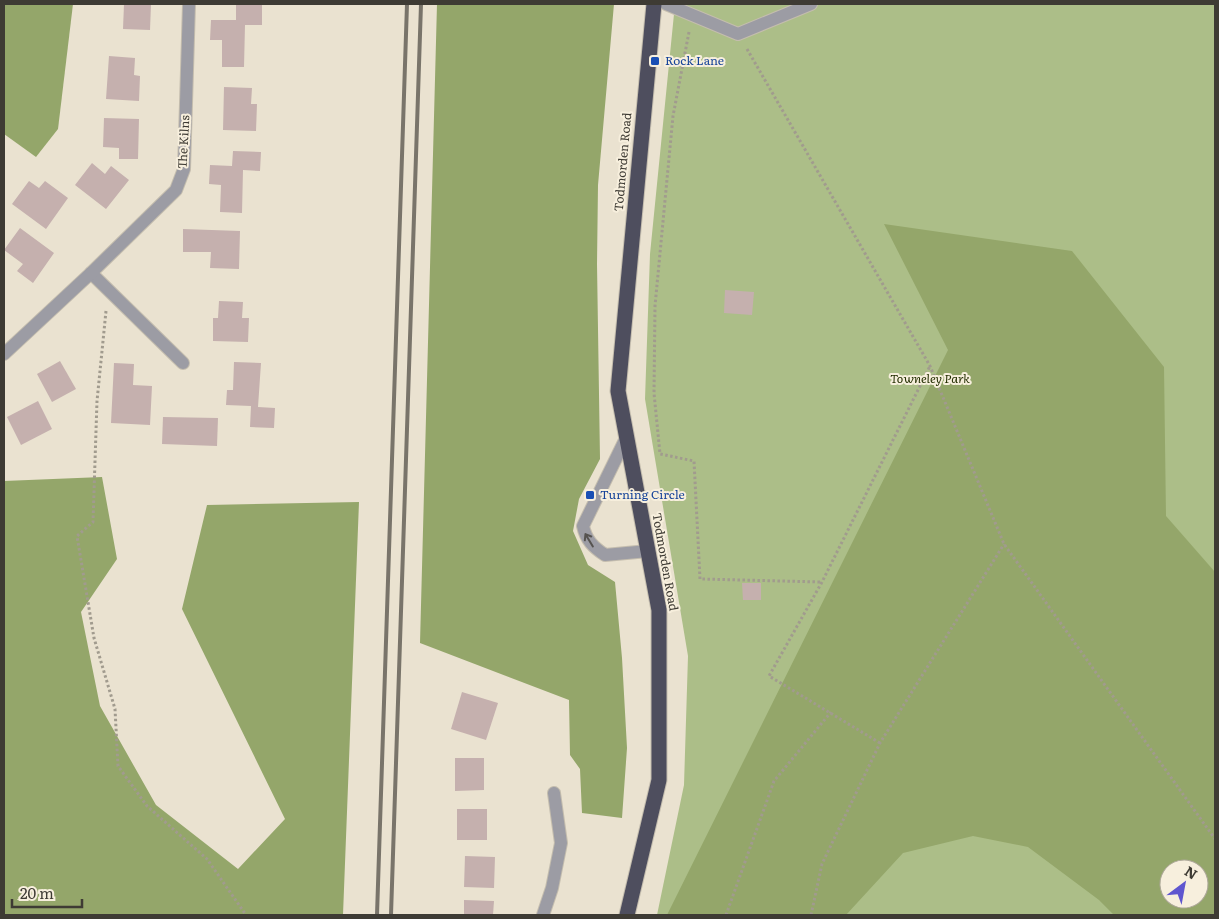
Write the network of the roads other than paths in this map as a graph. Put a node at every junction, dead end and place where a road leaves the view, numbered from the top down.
1 (189, 4) edge
2 (654, 4) edge
3 (666, 4) edge
4 (811, 4) edge
5 (91, 273) junction
6 (4, 354) edge
7 (183, 363) dead end
8 (627, 436) junction
9 (648, 551) junction
10 (554, 793) dead end
11 (543, 915) edge
12 (627, 915) edge

1 - 5 street, The Kilns
2 - 8 highway, Todmorden Road
3 - 4 street
5 - 6 street, The Kilns
5 - 7 street
8 - 9 highway, Todmorden Road
9 -> 8 street
9 - 12 highway, Todmorden Road
10 - 11 street

